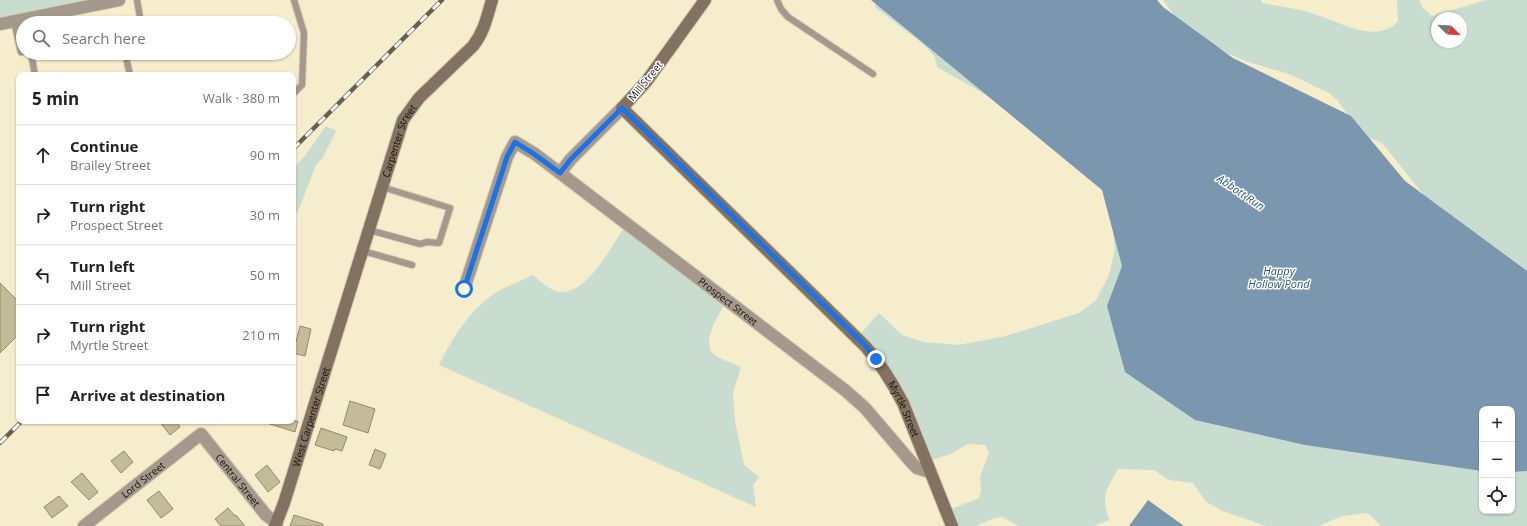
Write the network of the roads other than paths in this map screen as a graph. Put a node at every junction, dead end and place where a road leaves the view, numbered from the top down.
1 (119, 0) edge
2 (137, 0) edge
3 (294, 0) edge
4 (492, 0) edge
5 (705, 0) edge
6 (777, 0) edge
7 (39, 16) edge
8 (140, 16) edge
9 (14, 21) joint
10 (0, 24) edge
11 (16, 30) edge
12 (32, 60) edge
13 (127, 60) edge
14 (34, 72) edge
15 (129, 72) edge
16 (873, 74) dead end
17 (296, 91) edge
18 (622, 108) junction
19 (560, 173) junction
20 (382, 187) junction
21 (369, 230) junction
22 (363, 251) junction
23 (412, 265) dead end
24 (464, 289) dead end
25 (346, 306) joint
26 (201, 434) joint
27 (930, 472) junction
28 (276, 525) edge
29 (84, 526) edge
30 (952, 526) edge

1 - 7 street
2 - 8 lane
3 - 17 lane
4 - 20 street, Carpenter Street
5 - 18 street, Mill Street
6 - 16 lane
9 - 10 street
9 - 11 lane
12 - 14 lane
13 - 15 lane
18 - 19 street, Mill Street
18 - 27 street, Myrtle Street
19 - 24 street, Prospect Street
19 - 27 street, Prospect Street
20 - 21 street, Carpenter Street
20 - 21 lane
21 - 22 street, Carpenter Street
22 - 23 lane
22 - 25 street, Carpenter Street
25 - 28 street, West Carpenter Street
26 - 28 street, Central Street
26 - 29 street, Lord Street
27 - 30 street, Myrtle Street

